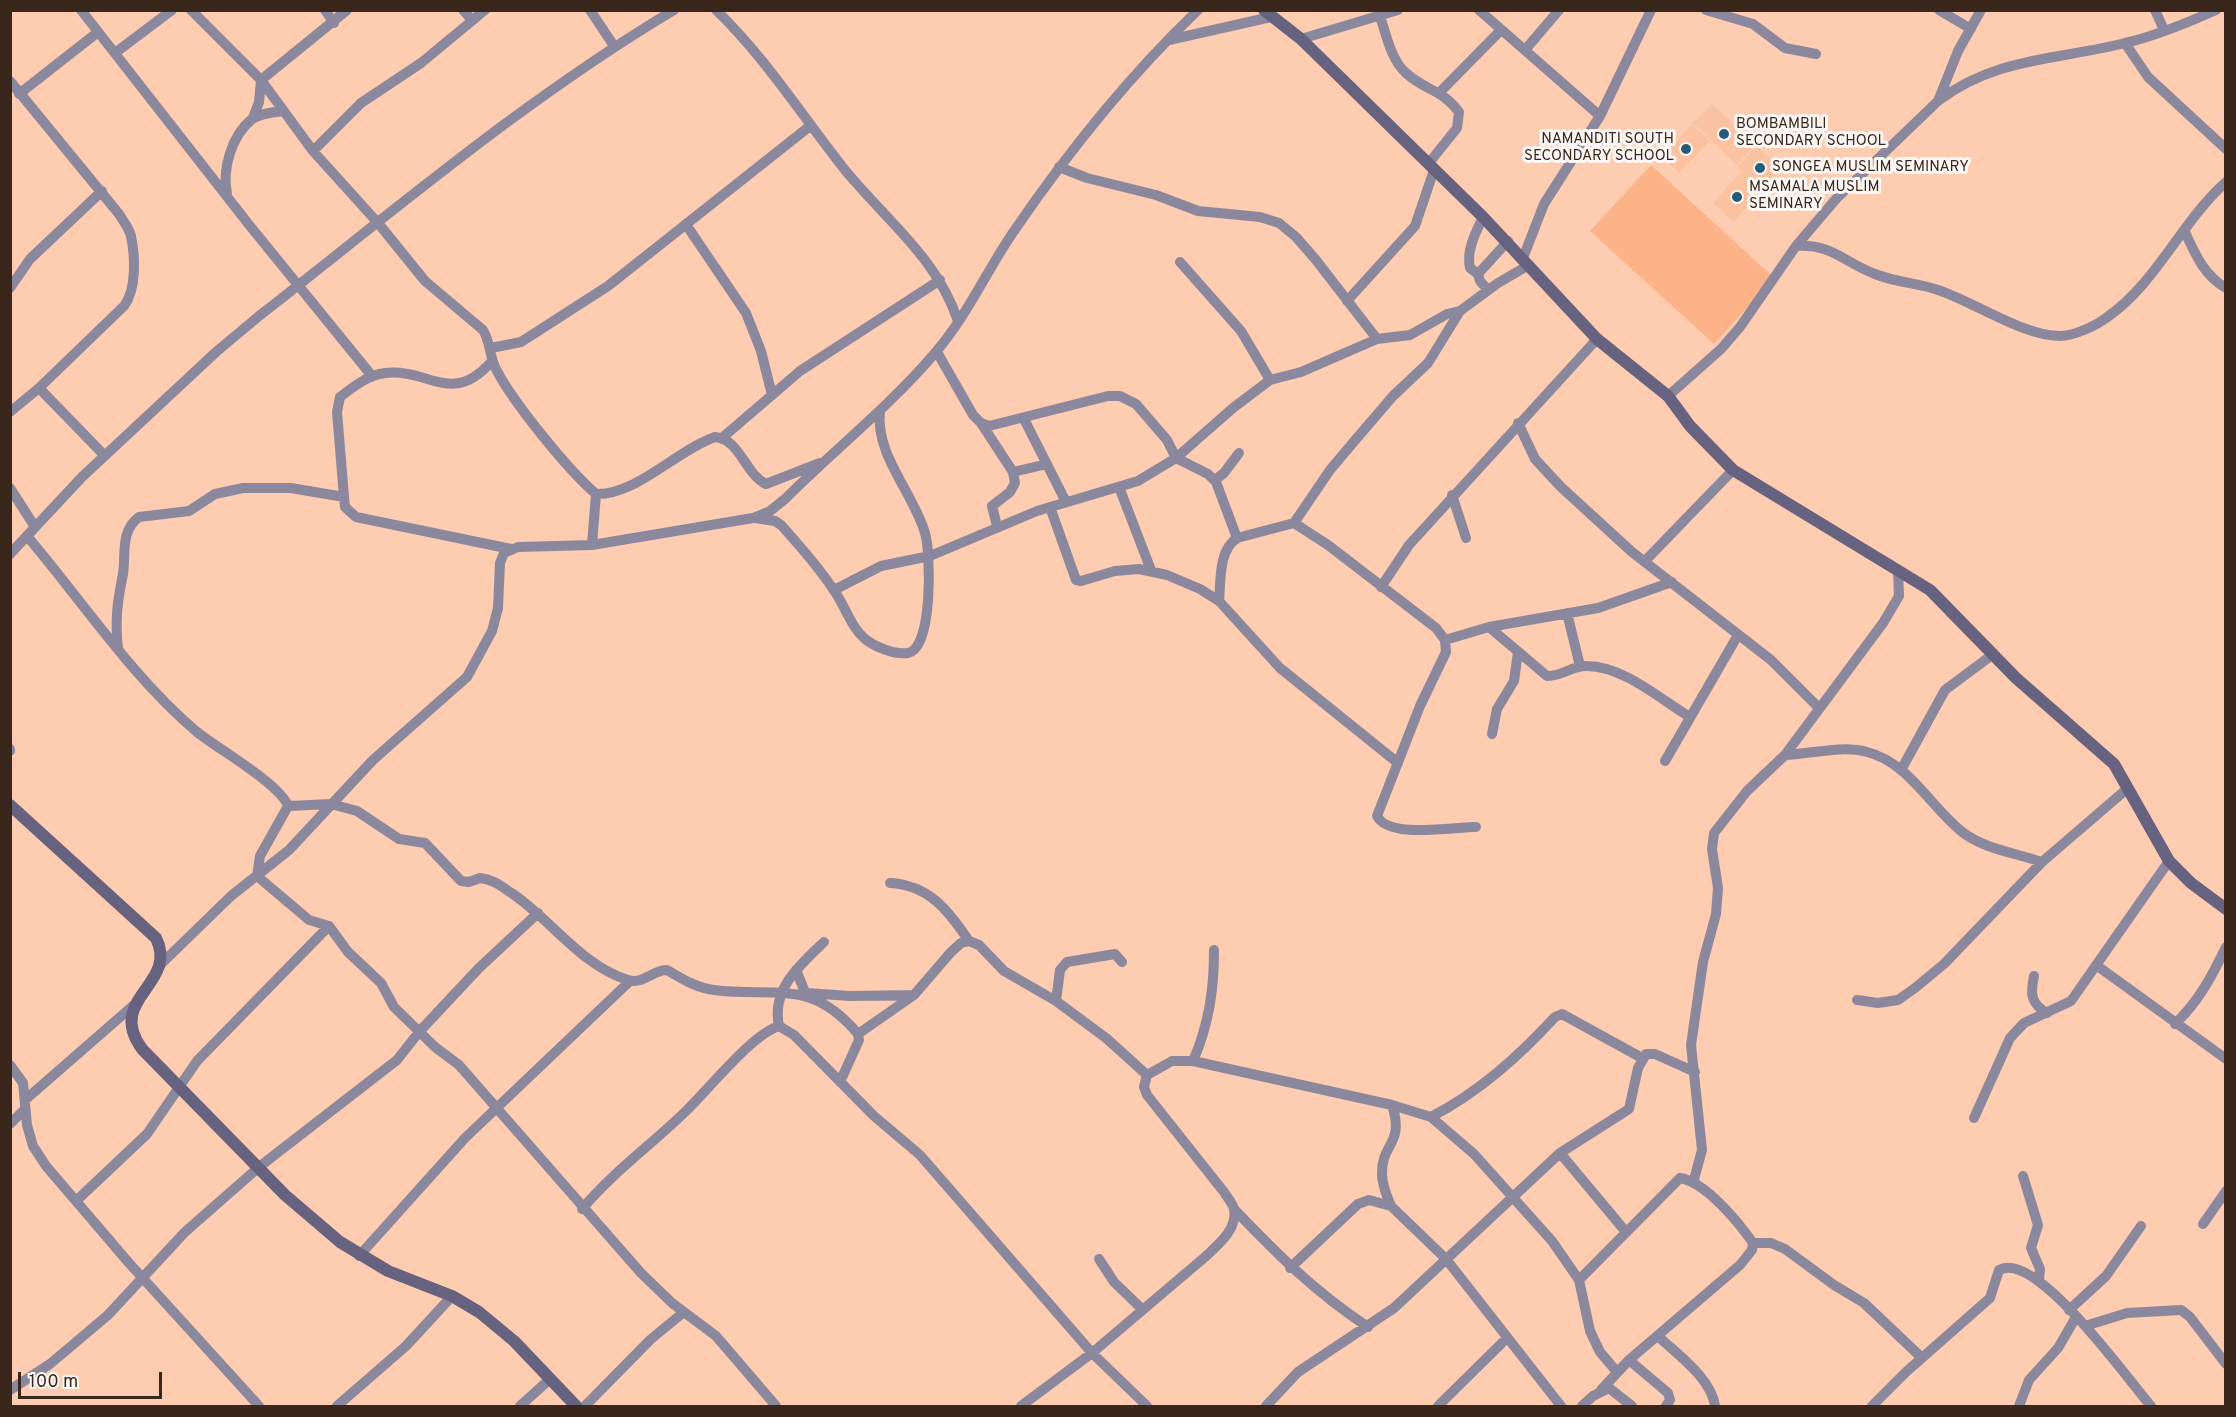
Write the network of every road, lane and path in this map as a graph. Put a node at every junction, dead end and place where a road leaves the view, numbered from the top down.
1 (81, 10) edge
2 (172, 10) edge
3 (191, 10) edge
4 (325, 10) edge
5 (347, 10) edge
6 (463, 10) edge
7 (485, 10) edge
8 (590, 10) edge
9 (674, 10) edge
10 (716, 10) edge
11 (1198, 10) edge
12 (1356, 10) edge
13 (1398, 10) edge
14 (1479, 10) edge
15 (1559, 10) edge
16 (1651, 10) edge
17 (1706, 10) edge
18 (1939, 10) edge
19 (1981, 10) edge
20 (2155, 10) edge
21 (2216, 10) edge
22 (1267, 14) edge
23 (1380, 16) junction
24 (471, 20) junction
25 (1364, 20) junction
26 (334, 23) junction
27 (1971, 29) junction
28 (1501, 30) junction
29 (2163, 30) junction
30 (98, 32) junction
31 (1301, 39) junction
32 (1167, 41) junction
33 (2125, 43) junction
34 (614, 46) junction
35 (1525, 50) junction
36 (115, 53) junction
37 (1816, 54) dead end
38 (261, 80) junction
39 (10, 81) edge
40 (1439, 93) junction
41 (19, 94) junction
42 (1938, 101) junction
43 (284, 111) junction
44 (1600, 116) junction
45 (253, 118) junction
46 (810, 126) junction
47 (2226, 149) edge
48 (313, 151) junction
49 (1431, 166) junction
50 (1059, 167) junction
51 (2226, 182) edge
52 (102, 191) junction
53 (228, 197) junction
54 (1483, 217) junction
55 (378, 223) junction
56 (687, 226) junction
57 (2184, 230) junction
58 (1508, 241) junction
59 (1796, 246) junction
60 (1180, 262) dead end
61 (1526, 262) junction
62 (1478, 274) junction
63 (940, 280) junction
64 (300, 284) junction
65 (10, 288) edge
66 (2226, 288) edge
67 (1488, 290) junction
68 (1347, 301) junction
69 (1460, 312) junction
70 (958, 321) junction
71 (1377, 339) junction
72 (1597, 339) junction
73 (491, 348) junction
74 (937, 352) junction
75 (492, 361) junction
76 (372, 376) junction
77 (1270, 380) junction
78 (39, 388) junction
79 (772, 395) junction
80 (1668, 396) junction
81 (880, 411) junction
82 (10, 412) edge
83 (1024, 419) junction
84 (981, 423) junction
85 (1518, 423) junction
86 (722, 438) junction
87 (1239, 453) dead end
88 (105, 456) junction
89 (1176, 458) junction
90 (822, 462) junction
91 (1047, 464) junction
92 (1733, 470) junction
93 (1013, 472) junction
94 (1215, 480) junction
95 (1119, 487) junction
96 (10, 488) edge
97 (596, 494) junction
98 (1452, 495) junction
99 (344, 497) junction
100 (1066, 502) junction
101 (1050, 507) junction
102 (753, 518) junction
103 (1294, 523) junction
104 (997, 526) junction
105 (35, 527) junction
106 (27, 536) junction
107 (1237, 538) junction
108 (1466, 538) dead end
109 (592, 544) junction
110 (511, 549) junction
111 (10, 554) edge
112 (930, 556) junction
113 (1645, 561) junction
114 (1151, 570) junction
115 (1898, 570) junction
116 (1672, 582) junction
117 (1381, 587) junction
118 (834, 590) junction
119 (1219, 601) junction
120 (1567, 613) junction
121 (1490, 627) junction
122 (1738, 635) junction
123 (1445, 640) junction
124 (118, 650) junction
125 (1518, 652) junction
126 (1992, 656) junction
127 (1580, 666) junction
128 (1819, 708) junction
129 (1690, 717) junction
130 (1492, 734) dead end
131 (1785, 755) junction
132 (1665, 761) dead end
133 (1398, 764) junction
134 (1901, 770) junction
135 (2128, 788) junction
136 (331, 804) junction
137 (10, 805) edge
138 (304, 805) junction
139 (288, 806) junction
140 (320, 816) junction
141 (1476, 826) dead end
142 (2169, 861) junction
143 (2042, 862) junction
144 (257, 876) junction
145 (890, 883) dead end
146 (2226, 909) edge
147 (538, 913) junction
148 (329, 926) junction
149 (969, 941) junction
150 (824, 942) dead end
151 (2226, 947) edge
152 (1214, 950) dead end
153 (1122, 962) dead end
154 (2096, 964) junction
155 (160, 965) junction
156 (796, 970) junction
157 (2034, 976) dead end
158 (630, 981) junction
159 (782, 991) junction
160 (806, 995) junction
161 (914, 995) junction
162 (1857, 1000) dead end
163 (1056, 1001) junction
164 (135, 1004) junction
165 (2048, 1013) junction
166 (2175, 1024) junction
167 (779, 1026) junction
168 (419, 1032) junction
169 (858, 1034) junction
170 (1642, 1058) junction
171 (2226, 1059) edge
172 (1193, 1061) junction
173 (10, 1065) edge
174 (1695, 1072) junction
175 (1147, 1075) junction
176 (840, 1082) junction
177 (179, 1086) junction
178 (25, 1105) junction
179 (1392, 1105) junction
180 (495, 1109) junction
181 (1431, 1117) junction
182 (1974, 1118) dead end
183 (10, 1124) edge
184 (1560, 1153) junction
185 (259, 1167) junction
186 (2023, 1176) dead end
187 (1693, 1183) junction
188 (2226, 1191) edge
189 (1512, 1196) junction
190 (76, 1201) junction
191 (1391, 1206) junction
192 (582, 1209) junction
193 (1234, 1209) junction
194 (2202, 1224) dead end
195 (2141, 1226) dead end
196 (1626, 1232) junction
197 (1753, 1243) junction
198 (359, 1256) junction
199 (1099, 1259) dead end
200 (1446, 1259) junction
201 (1290, 1268) junction
202 (143, 1280) junction
203 (1579, 1280) junction
204 (2039, 1280) junction
205 (452, 1296) junction
206 (1142, 1309) junction
207 (684, 1312) junction
208 (2072, 1313) junction
209 (2085, 1326) junction
210 (1368, 1327) junction
211 (1658, 1336) junction
212 (1507, 1338) junction
213 (1092, 1353) junction
214 (1922, 1358) junction
215 (1629, 1360) junction
216 (2226, 1364) edge
217 (1617, 1372) junction
218 (550, 1379) junction
219 (10, 1390) edge
220 (1601, 1390) junction
221 (1878, 1405) edge
222 (2020, 1406) edge
223 (260, 1407) edge
224 (337, 1407) edge
225 (520, 1407) edge
226 (576, 1407) edge
227 (585, 1407) edge
228 (776, 1407) edge
229 (1021, 1407) edge
230 (1147, 1407) edge
231 (1266, 1407) edge
232 (1438, 1407) edge
233 (1561, 1407) edge
234 (1582, 1407) edge
235 (1632, 1407) edge
236 (1666, 1407) edge
237 (1715, 1407) edge
238 (2151, 1407) edge

1 - 30 street
2 - 36 street
3 - 38 street
4 - 26 street
5 - 26 street
6 - 24 street
7 - 24 street
8 - 34 street
9 - 34 street
10 - 46 street
11 - 32 street
12 - 25 street
13 - 23 street
14 - 28 street
15 - 35 street
16 - 44 street
17 - 37 street
18 - 27 street
19 - 27 street
20 - 29 street
21 - 29 street
22 - 31 street
22 - 32 street
23 - 25 street
23 - 40 street
24 - 48 street
25 - 31 street
26 - 38 street
27 - 42 street
28 - 35 street
28 - 40 street
29 - 33 street
30 - 36 street
30 - 41 street
31 - 49 street
32 - 50 street
33 - 42 street
33 - 47 street
34 - 55 street
35 - 44 street
36 - 53 street
38 - 43 street
38 - 45 street
39 - 41 street
40 - 49 street
41 - 52 street
42 - 59 street
43 - 45 street
43 - 48 street
44 - 61 street
45 - 53 street
46 - 56 street
46 - 63 street
48 - 55 street
49 - 54 street
49 - 68 street
50 - 68 street
50 - 70 street
51 - 57 street
52 - 65 street
52 - 78 street
53 - 64 street
54 - 58 street
54 - 62 street
55 - 64 street
55 - 73 street
56 - 73 street
56 - 79 street
57 - 59 street
57 - 66 street
58 - 61 street
58 - 62 street
59 - 80 street
60 - 77 street
61 - 67 street
61 - 72 street
62 - 67 street
63 - 70 street
63 - 79 street
64 - 76 street
64 - 88 street
67 - 69 street
68 - 71 street
69 - 71 street
69 - 103 street
70 - 74 street
71 - 77 street
72 - 80 street
72 - 85 street
73 - 75 street
74 - 81 street
74 - 84 street
75 - 76 street
75 - 97 street
76 - 99 street
77 - 89 street
78 - 82 street
78 - 88 street
79 - 86 street
80 - 92 street
81 - 90 street
81 - 112 street
83 - 84 street
83 - 89 street
83 - 91 street
84 - 93 street
85 - 98 street
85 - 113 street
86 - 90 street
86 - 97 street
87 - 94 street
88 - 105 street
89 - 94 street
89 - 95 street
90 - 102 street
91 - 93 street
91 - 100 street
92 - 113 street
92 - 115 street
93 - 104 street
94 - 107 street
95 - 100 street
95 - 114 street
96 - 105 street
97 - 109 street
98 - 108 street
98 - 117 street
99 - 110 street
99 - 124 street
100 - 101 street
101 - 104 street
101 - 114 street
102 - 109 street
102 - 118 street
103 - 107 street
103 - 117 street
104 - 112 street
105 - 106 street
106 - 111 street
106 - 124 street
107 - 119 street
109 - 110 street
110 - 136 street
112 - 118 street
112 - 118 street
113 - 116 street
114 - 119 street
115 - 126 street
115 - 128 street
116 - 120 street
116 - 122 street
117 - 123 street
119 - 133 street
120 - 121 street
120 - 127 street
121 - 123 street
121 - 125 street
122 - 128 street
122 - 129 street
123 - 133 street
124 - 139 street
125 - 127 street
125 - 130 street
126 - 134 street
126 - 135 street
127 - 129 street
128 - 131 street
129 - 132 street
131 - 134 street
131 - 174 street
133 - 141 street
134 - 143 street
135 - 142 street
135 - 143 street
136 - 138 street
136 - 140 street
136 - 147 street
137 - 155 street
138 - 139 street
138 - 140 street
139 - 144 street
140 - 144 street
142 - 146 street
142 - 154 street
143 - 162 street
144 - 148 street
144 - 155 street
145 - 149 street
147 - 158 street
147 - 168 street
148 - 168 street
148 - 177 street
149 - 161 street
149 - 163 street
150 - 156 street
151 - 166 street
152 - 172 street
153 - 163 street
154 - 165 street
154 - 166 street
155 - 164 street
156 - 159 street
156 - 160 street
157 - 165 street
158 - 159 street
158 - 180 street
159 - 160 street
159 - 167 street
160 - 161 street
160 - 169 street
161 - 169 street
163 - 175 street
164 - 177 street
164 - 178 street
165 - 182 street
166 - 171 street
167 - 176 street
167 - 192 street
168 - 180 street
168 - 185 street
169 - 176 street
170 - 174 street
170 - 181 street
170 - 184 street
172 - 175 street
172 - 179 street
173 - 178 street
174 - 187 street
175 - 193 street
176 - 213 street
177 - 185 street
177 - 190 street
178 - 183 street
178 - 190 street
179 - 181 street
179 - 191 street
180 - 192 street
180 - 198 street
181 - 189 street
184 - 189 street
184 - 196 street
185 - 198 street
185 - 202 street
186 - 204 street
187 - 196 street
187 - 197 street
188 - 194 street
189 - 200 street
189 - 203 street
190 - 202 street
191 - 200 street
191 - 201 street
192 - 207 street
193 - 201 street
193 - 206 street
195 - 208 street
196 - 203 street
197 - 211 street
197 - 214 street
198 - 205 street
199 - 206 street
200 - 210 street
200 - 212 street
201 - 210 street
202 - 219 street
202 - 223 street
203 - 217 street
204 - 208 street
204 - 214 street
205 - 218 street
205 - 224 street
206 - 213 street
207 - 227 street
207 - 228 street
208 - 209 street
208 - 222 street
209 - 216 street
209 - 238 street
210 - 231 street
211 - 215 street
211 - 237 street
212 - 232 street
212 - 233 street
213 - 229 street
213 - 230 street
214 - 221 street
215 - 217 street
215 - 236 street
217 - 220 street
218 - 225 street
218 - 226 street
220 - 234 street
220 - 235 street

